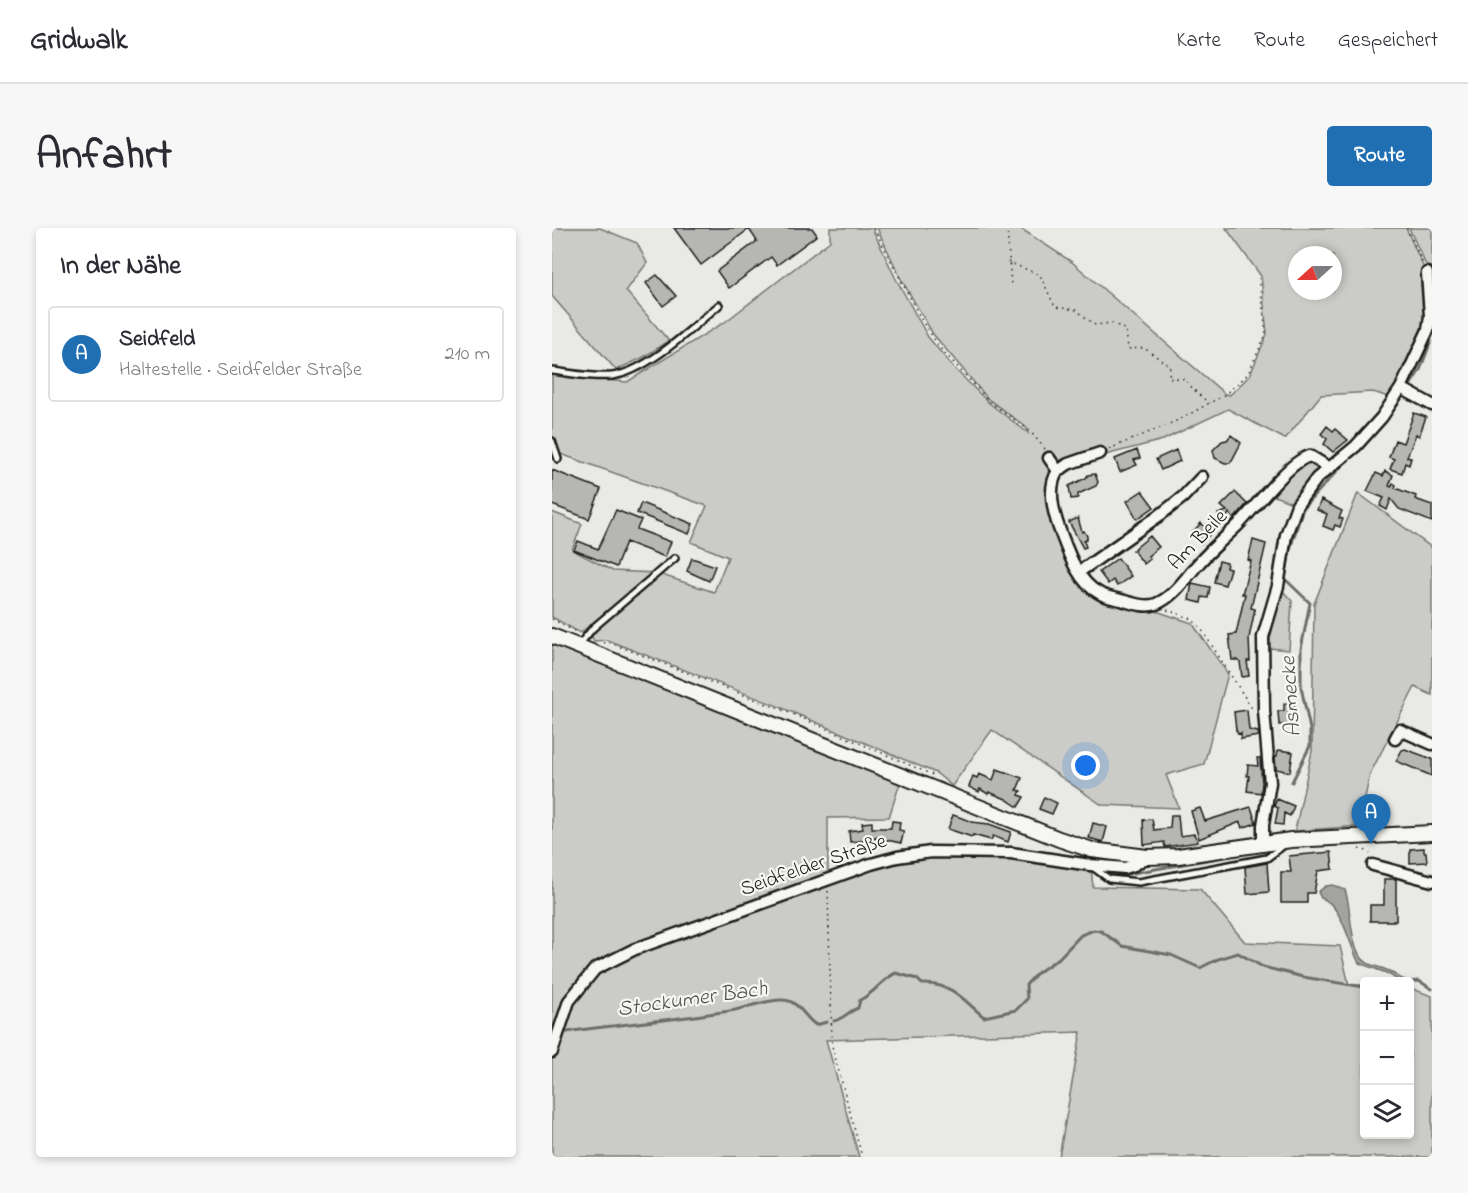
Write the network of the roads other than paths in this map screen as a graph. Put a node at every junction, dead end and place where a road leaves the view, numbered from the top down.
1 (1427, 273) road end
2 (719, 305) dead end
3 (552, 371) edge
4 (1401, 388) junction
5 (1432, 405) edge
6 (552, 441) edge
7 (1100, 453) road end
8 (1049, 458) road end
9 (558, 459) dead end
10 (1330, 468) junction
11 (1058, 471) junction
12 (1202, 477) dead end
13 (675, 558) dead end
14 (1079, 572) junction
15 (552, 636) edge
16 (581, 643) junction
17 (1395, 739) dead end
18 (1432, 744) edge
19 (1432, 833) edge
20 (1291, 840) junction
21 (1263, 844) junction
22 (1147, 857) junction
23 (1090, 865) junction
24 (1373, 865) dead end
25 (1432, 881) edge
26 (552, 1052) edge

1 - 4 street
2 - 3 lane
4 - 5 street
4 - 10 street
6 - 9 lane
7 - 11 street
8 - 11 street
10 - 14 street, Am Beile
10 - 21 street
11 - 14 street
12 - 14 street, Am Beile
13 - 16 lane
15 - 16 main road, Seidfelder Straße
16 - 22 main road, Seidfelder Straße
17 - 18 street
19 - 20 main road, Seidfelder Straße
20 - 21 main road, Seidfelder Straße
20 - 23 lane
21 - 22 main road, Seidfelder Straße
22 - 23 street, Seidfelder Straße
23 - 26 street, Seidfelder Straße
24 - 25 street

